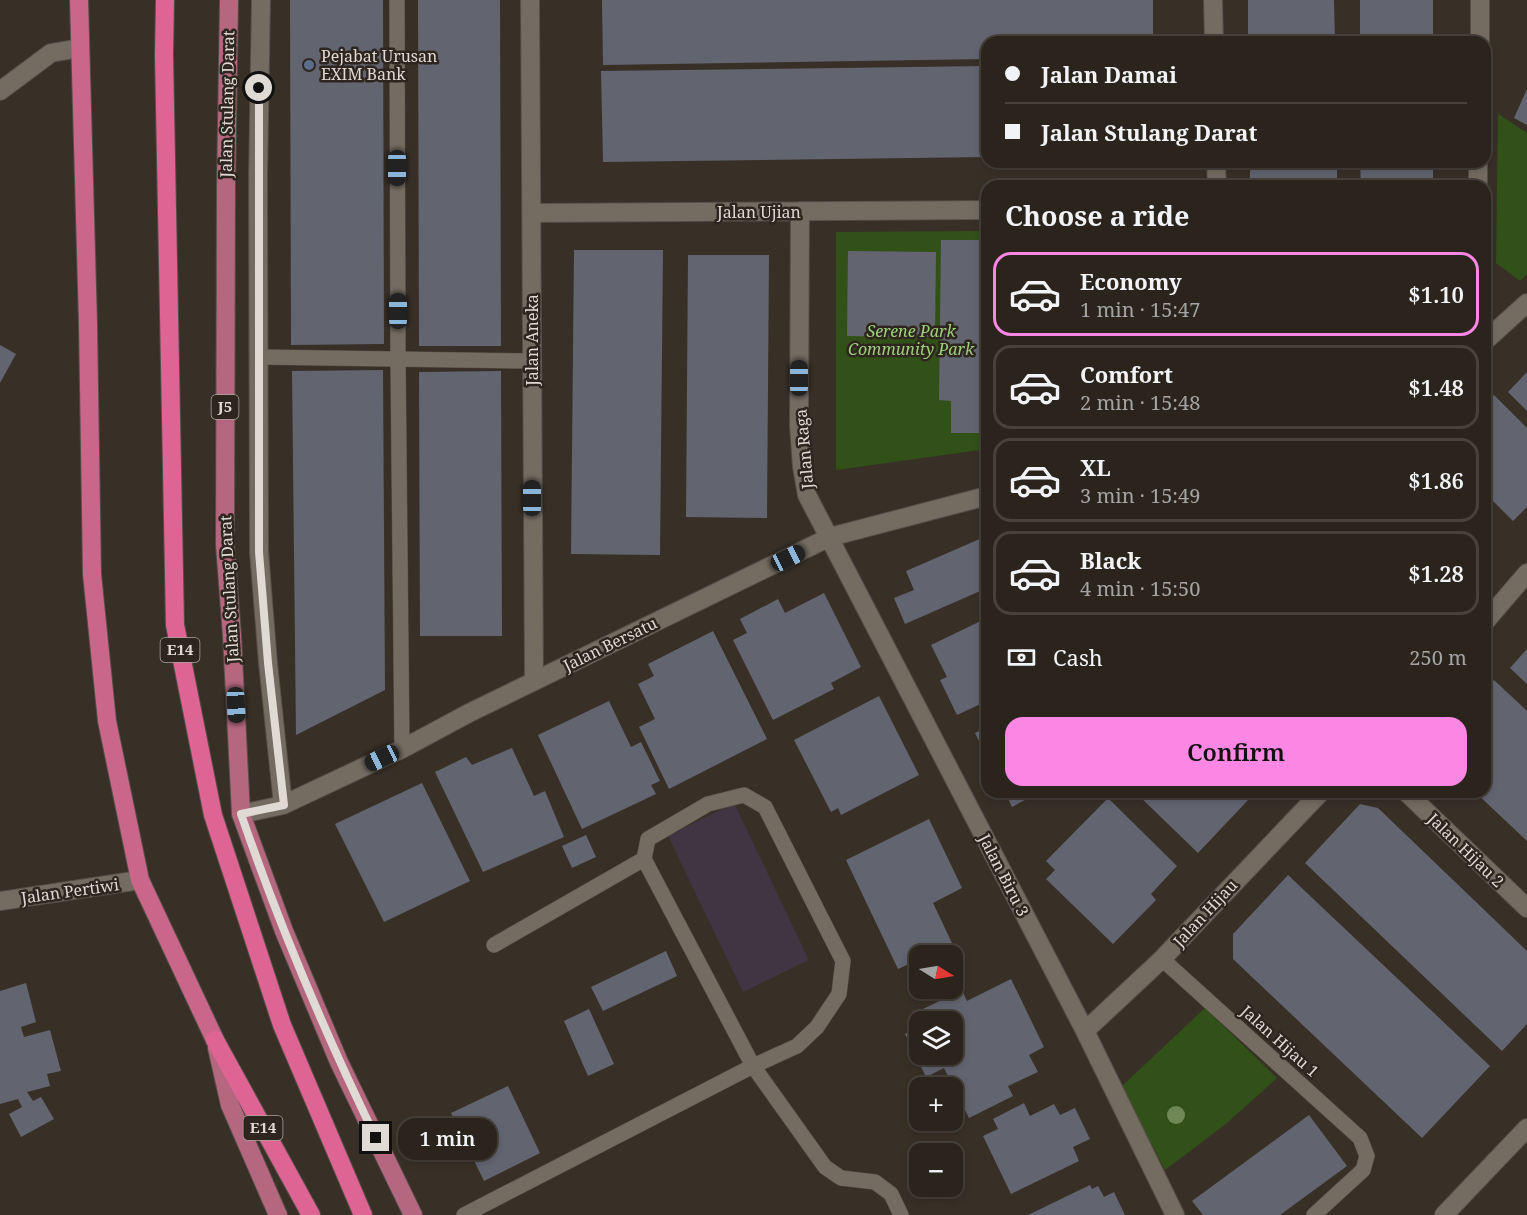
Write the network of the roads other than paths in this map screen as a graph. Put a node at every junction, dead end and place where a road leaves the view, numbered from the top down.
1 (79, 0) edge
2 (165, 0) edge
3 (229, 0) edge
4 (261, 0) edge
5 (397, 0) edge
6 (530, 0) edge
7 (1213, 0) edge
8 (1480, 0) edge
9 (1214, 36) edge
10 (1480, 36) edge
11 (80, 48) junction
12 (0, 92) edge
13 (981, 210) edge
14 (800, 211) junction
15 (531, 213) junction
16 (1527, 303) edge
17 (1491, 336) edge
18 (259, 357) junction
19 (398, 359) junction
20 (532, 361) junction
21 (981, 498) edge
22 (830, 537) junction
23 (1527, 573) edge
24 (1491, 615) edge
25 (534, 681) junction
26 (402, 749) junction
27 (1315, 798) edge
28 (1412, 798) edge
29 (284, 805) junction
30 (241, 814) junction
31 (644, 859) junction
32 (140, 880) junction
33 (0, 901) edge
34 (1527, 908) edge
35 (494, 945) dead end
36 (1162, 959) junction
37 (1085, 1031) junction
38 (215, 1040) junction
39 (753, 1066) junction
40 (1527, 1128) edge
41 (1320, 1213) edge
42 (278, 1215) edge
43 (311, 1215) edge
44 (363, 1215) edge
45 (413, 1215) edge
46 (464, 1215) edge
47 (901, 1215) edge
48 (1175, 1215) edge
49 (1444, 1215) edge

1 - 11 highway, E14
2 - 44 highway, E14
3 - 30 main road, Jalan Stulang Darat / J5
4 - 18 street
5 - 19 lane
6 - 15 street, Jalan Aneka
7 - 9 street
8 - 10 street
11 - 12 street
11 - 32 highway, E14
13 - 14 street, Jalan Ujian
14 - 15 street, Jalan Ujian
14 - 22 street, Jalan Raga
15 - 20 street, Jalan Aneka
16 - 17 street
18 - 19 lane
18 - 29 street
19 - 20 lane
19 - 26 lane
20 - 25 street, Jalan Aneka
21 - 22 street, Jalan Bersatu
22 - 25 street, Jalan Bersatu
22 - 37 street, Jalan Biru 3
23 - 24 street
25 - 26 street, Jalan Bersatu
26 - 29 street, Jalan Bersatu
27 - 36 street, Jalan Hijau
28 - 34 street, Jalan Hijau 2
29 - 30 street, Jalan Bersatu
30 - 45 main road, Jalan Stulang Darat / J5
31 - 35 lane
31 - 39 lane
31 - 39 lane
32 - 33 street, Jalan Pertiwi
32 - 38 highway, E14
36 - 37 street, Jalan Hijau
36 - 41 lane, Jalan Hijau 1
37 - 48 street, Jalan Biru 3
38 - 42 main road
38 - 43 highway, E14
39 - 46 lane
39 - 47 lane
40 - 49 street

